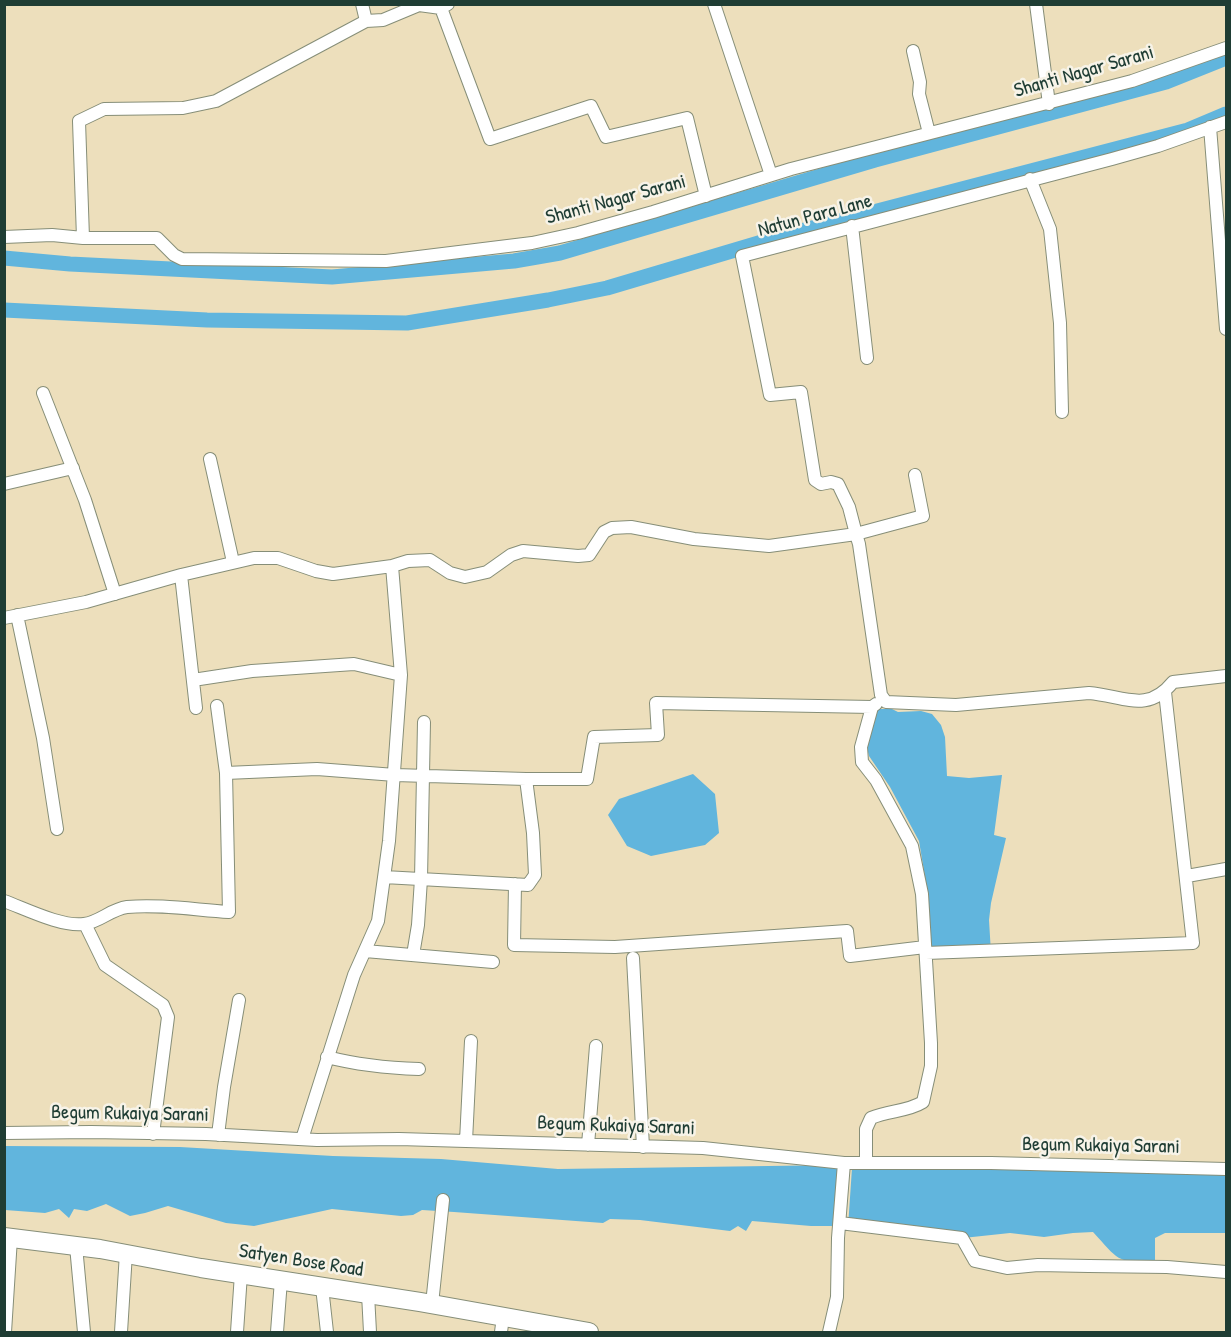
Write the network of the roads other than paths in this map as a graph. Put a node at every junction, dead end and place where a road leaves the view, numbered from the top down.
1 (362, 4) edge
2 (714, 4) edge
3 (1036, 4) edge
4 (444, 6) edge
5 (366, 21) junction
6 (1227, 48) edge
7 (913, 51) dead end
8 (1049, 104) junction
9 (1227, 122) edge
10 (1210, 127) junction
11 (929, 133) junction
12 (771, 175) junction
13 (1030, 179) junction
14 (706, 196) junction
15 (852, 226) junction
16 (4, 237) edge
17 (82, 238) junction
18 (1227, 329) edge
19 (867, 358) dead end
20 (43, 393) dead end
21 (1062, 412) dead end
22 (210, 459) dead end
23 (73, 468) junction
24 (915, 475) dead end
25 (4, 484) edge
26 (856, 534) junction
27 (232, 562) junction
28 (392, 566) junction
29 (181, 575) junction
30 (115, 594) junction
31 (11, 617) edge
32 (401, 675) junction
33 (1227, 676) edge
34 (193, 680) junction
35 (1165, 692) junction
36 (883, 698) junction
37 (217, 706) dead end
38 (872, 707) junction
39 (196, 708) dead end
40 (424, 722) dead end
41 (226, 773) junction
42 (395, 775) junction
43 (423, 776) junction
44 (526, 779) junction
45 (57, 829) dead end
46 (1227, 868) edge
47 (1187, 876) junction
48 (384, 877) junction
49 (421, 879) junction
50 (515, 884) junction
51 (4, 901) edge
52 (85, 924) junction
53 (925, 950) junction
54 (365, 951) junction
55 (413, 955) junction
56 (633, 958) dead end
57 (493, 962) dead end
58 (239, 1000) dead end
59 (471, 1041) dead end
60 (596, 1046) dead end
61 (327, 1057) junction
62 (419, 1069) dead end
63 (4, 1133) edge
64 (153, 1134) junction
65 (218, 1135) junction
66 (302, 1139) junction
67 (466, 1141) junction
68 (588, 1145) junction
69 (644, 1146) junction
70 (844, 1163) junction
71 (866, 1163) junction
72 (1227, 1169) edge
73 (443, 1200) dead end
74 (840, 1223) junction
75 (8, 1238) edge
76 (76, 1246) junction
77 (126, 1254) junction
78 (1227, 1272) edge
79 (241, 1274) junction
80 (281, 1280) junction
81 (322, 1287) junction
82 (6, 1289) edge
83 (368, 1294) junction
84 (432, 1304) junction
85 (502, 1325) edge
86 (5, 1332) edge
87 (84, 1332) edge
88 (121, 1332) edge
89 (237, 1332) edge
90 (277, 1332) edge
91 (327, 1332) edge
92 (370, 1332) edge
93 (589, 1332) edge
94 (829, 1332) edge

1 - 5 street
2 - 12 street
3 - 8 street
4 - 5 street
4 - 14 street
5 - 17 street
6 - 8 street, Shanti Nagar Sarani
7 - 11 street
8 - 11 street, Shanti Nagar Sarani
9 - 10 street, Natun Para Lane
10 - 13 street, Natun Para Lane
10 - 18 street
11 - 12 street, Shanti Nagar Sarani
12 - 14 street, Shanti Nagar Sarani
13 - 15 street, Natun Para Lane
13 - 21 street
14 - 17 street, Shanti Nagar Sarani
15 - 19 street
15 - 26 street, Natun Para Lane
16 - 17 street, Shanti Nagar Sarani
20 - 23 street
22 - 27 street
23 - 25 street
23 - 30 street
24 - 26 street
26 - 28 street
26 - 36 street
27 - 28 street
27 - 29 street
28 - 32 street
29 - 30 street
29 - 34 street
30 - 31 street
31 - 45 street
32 - 34 street
32 - 42 street
33 - 35 street
34 - 39 street
35 - 36 street
35 - 47 street
36 - 38 street
37 - 41 street
38 - 44 street
38 - 53 street
40 - 43 street
41 - 42 street
41 - 52 street
42 - 43 street
42 - 48 street
43 - 44 street
43 - 49 street
44 - 50 street
46 - 47 street
47 - 53 street
48 - 49 street
48 - 54 street
49 - 50 street
49 - 55 street
50 - 53 street
51 - 52 street
52 - 64 street
53 - 71 street
54 - 55 street
54 - 61 street
55 - 57 street
56 - 69 street
58 - 65 street
59 - 67 street
60 - 68 street
61 - 62 street
61 - 66 street
63 - 64 street, Begum Rukaiya Sarani
64 - 65 street, Begum Rukaiya Sarani
65 - 66 street, Begum Rukaiya Sarani
66 - 67 street, Begum Rukaiya Sarani
67 - 68 street, Begum Rukaiya Sarani
68 - 69 street, Begum Rukaiya Sarani
69 - 70 street, Begum Rukaiya Sarani
70 - 71 street, Begum Rukaiya Sarani
70 - 74 street
71 - 72 street, Begum Rukaiya Sarani
73 - 84 street
74 - 78 street
74 - 94 street
75 - 76 main road, Satyen Bose Road
75 - 82 street
76 - 77 main road, Satyen Bose Road
76 - 87 street
77 - 79 main road, Satyen Bose Road
77 - 88 street
79 - 80 main road, Satyen Bose Road
79 - 89 street
80 - 81 main road, Satyen Bose Road
80 - 90 street
81 - 83 main road, Satyen Bose Road
81 - 91 street
82 - 86 street
83 - 84 main road, Satyen Bose Road
83 - 92 street
84 - 85 main road, Satyen Bose Road
85 - 93 main road, Satyen Bose Road

